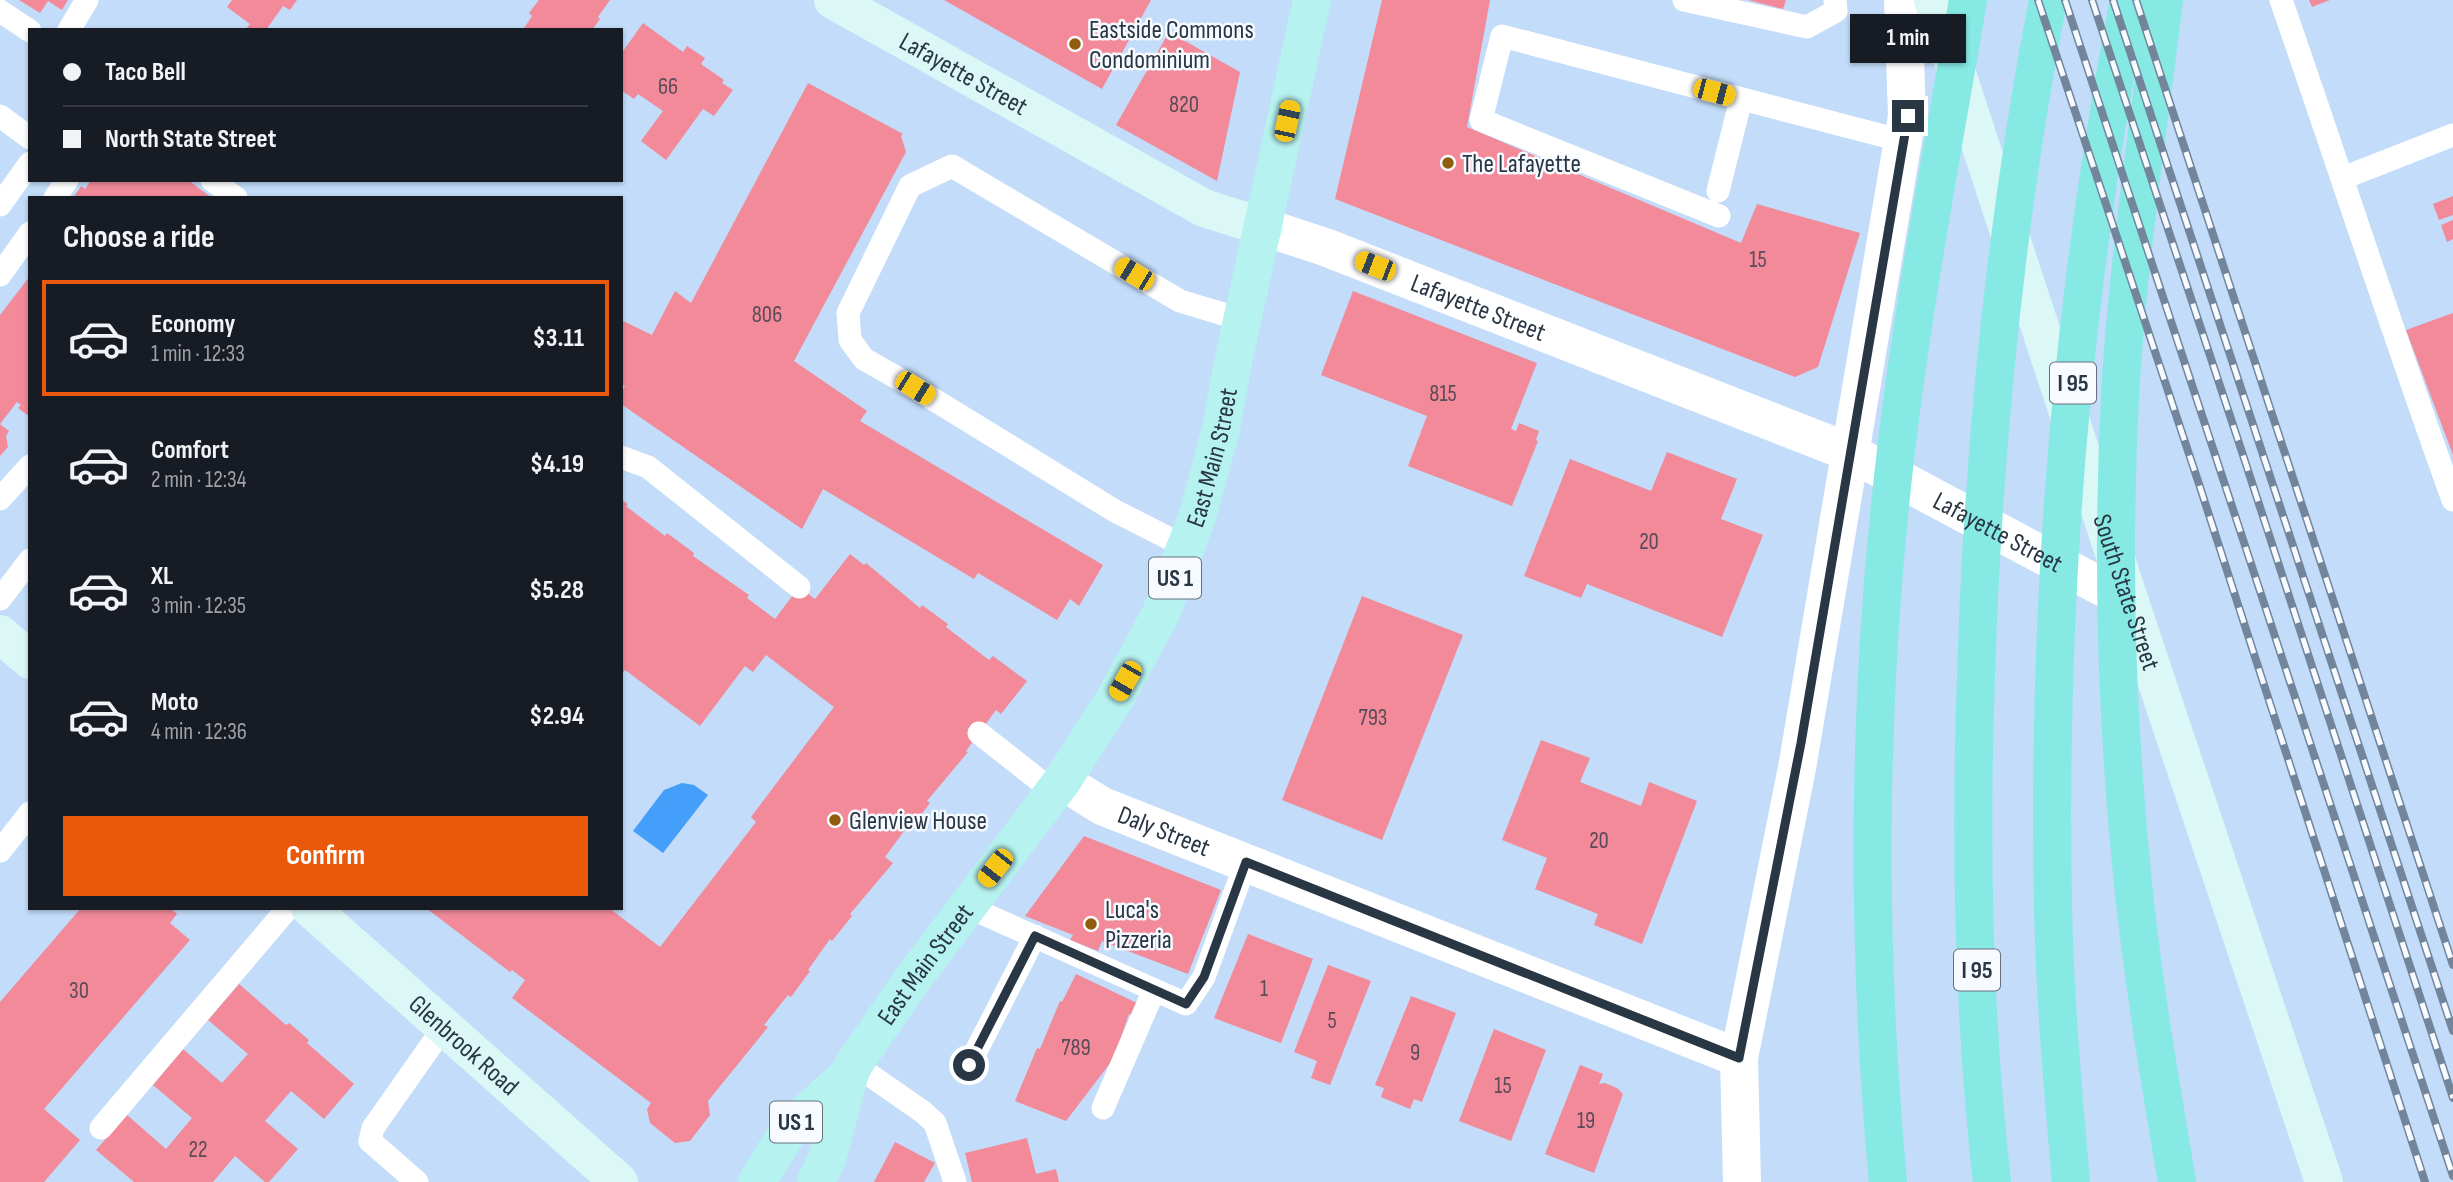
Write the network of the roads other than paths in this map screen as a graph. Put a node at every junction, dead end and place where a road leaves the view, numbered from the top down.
1 (88, 0) edge
2 (833, 0) edge
3 (1312, 0) edge
4 (1684, 0) edge
5 (1835, 0) edge
6 (1903, 0) edge
7 (1933, 0) edge
8 (1968, 0) edge
9 (2048, 0) edge
10 (2129, 0) edge
11 (2164, 0) edge
12 (2281, 0) edge
13 (0, 11) edge
14 (70, 28) edge
15 (28, 30) edge
16 (1741, 99) junction
17 (0, 116) edge
18 (1905, 129) junction
19 (2453, 135) edge
20 (28, 137) edge
21 (28, 166) edge
22 (2343, 178) junction
23 (215, 182) edge
24 (1718, 191) dead end
25 (233, 196) edge
26 (0, 205) edge
27 (1719, 216) dead end
28 (1264, 227) junction
29 (28, 236) edge
30 (0, 275) edge
31 (1243, 320) junction
32 (1849, 453) junction
33 (623, 458) edge
34 (28, 468) edge
35 (0, 499) edge
36 (2453, 500) edge
37 (1186, 547) junction
38 (28, 563) edge
39 (799, 587) dead end
40 (0, 599) edge
41 (2130, 602) junction
42 (0, 634) edge
43 (28, 658) edge
44 (979, 733) dead end
45 (1058, 786) junction
46 (28, 816) edge
47 (0, 851) edge
48 (1246, 862) junction
49 (966, 906) junction
50 (286, 910) edge
51 (312, 910) edge
52 (1035, 936) junction
53 (1154, 990) junction
54 (444, 1027) junction
55 (1739, 1058) junction
56 (969, 1065) dead end
57 (852, 1068) junction
58 (1103, 1108) dead end
59 (101, 1128) dead end
60 (416, 1182) edge
61 (619, 1182) edge
62 (757, 1182) edge
63 (816, 1182) edge
64 (955, 1182) edge
65 (1742, 1182) edge
66 (1888, 1182) edge
67 (1992, 1182) edge
68 (2071, 1182) edge
69 (2177, 1182) edge
70 (2324, 1182) edge

1 - 14 lane
2 - 28 main road, Lafayette Street
3 - 28 main road, East Main Street / US 1
4 - 5 lane
6 - 18 street
7 - 41 main road, South State Street
8 - 66 highway
9 - 67 highway, I 95
10 - 68 highway, I 95
11 - 69 highway
12 - 22 lane
13 - 15 lane
16 - 18 lane
16 - 24 lane
16 - 27 lane
17 - 20 lane
18 - 32 street
19 - 22 lane
21 - 26 lane
22 - 36 lane
23 - 25 lane
28 - 31 main road, East Main Street / US 1
28 - 32 street, Lafayette Street
29 - 30 lane
31 - 37 main road, East Main Street / US 1
31 - 37 lane
32 - 41 street, Lafayette Street
32 - 55 street
33 - 39 lane
34 - 35 lane
37 - 45 main road, East Main Street / US 1
38 - 40 lane
41 - 70 main road, South State Street
42 - 43 main road
44 - 45 lane
45 - 48 street, Daly Street
45 - 49 main road, East Main Street / US 1
46 - 47 lane
48 - 53 lane
48 - 55 street, Daly Street
49 - 52 lane
49 - 57 main road, East Main Street / US 1
50 - 59 lane
51 - 54 main road, Glenbrook Road
52 - 53 lane
52 - 56 lane
53 - 58 lane
54 - 60 lane
54 - 61 main road, Glenbrook Road
55 - 65 street
57 - 62 main road, East Main Street / US 1
57 - 63 main road, East Main Street / US 1
57 - 64 lane

